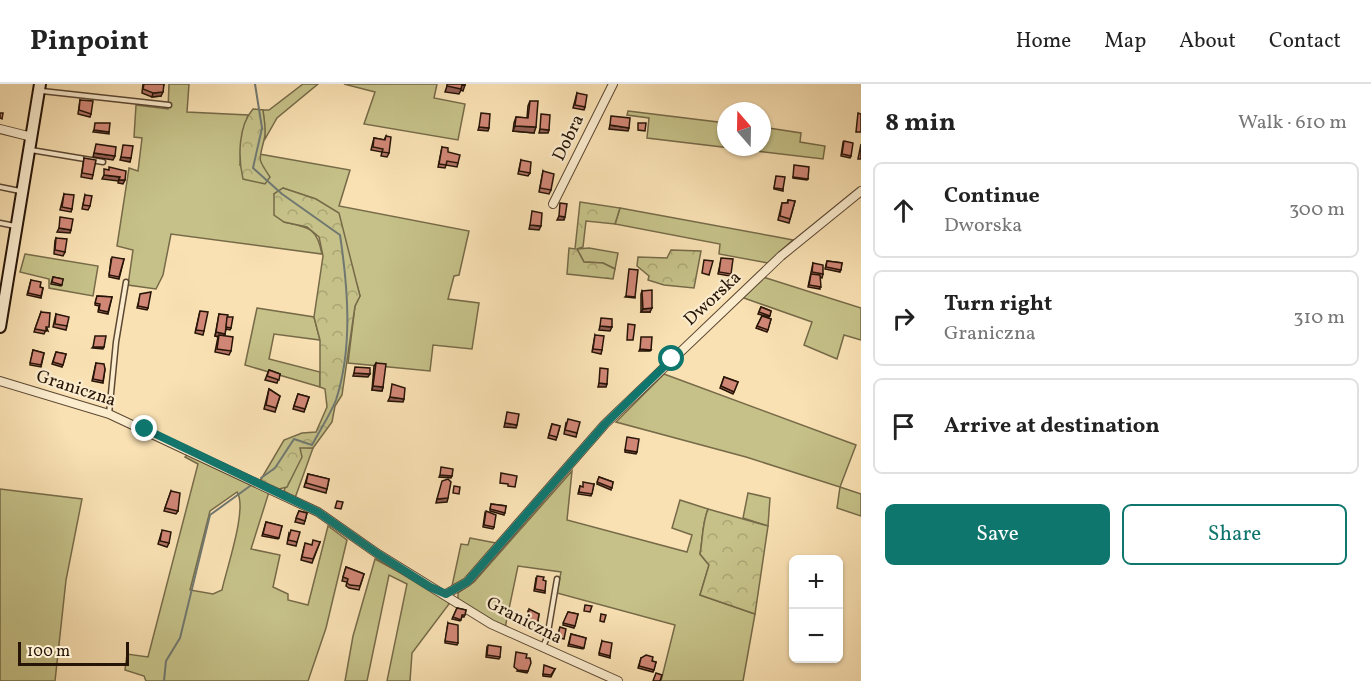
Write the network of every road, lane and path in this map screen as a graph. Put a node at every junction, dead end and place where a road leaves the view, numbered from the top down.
1 (613, 84) edge
2 (40, 87) edge
3 (169, 105) dead end
4 (0, 129) edge
5 (32, 137) junction
6 (30, 150) junction
7 (103, 162) dead end
8 (0, 187) edge
9 (861, 191) edge
10 (24, 192) junction
11 (553, 204) dead end
12 (0, 223) edge
13 (19, 226) junction
14 (126, 282) dead end
15 (0, 327) edge
16 (0, 381) edge
17 (109, 414) junction
18 (557, 579) dead end
19 (446, 594) junction
20 (542, 648) junction
21 (618, 681) edge

1 - 11 street, Dobra
2 - 3 lane
2 - 5 main road
4 - 5 street
5 - 6 main road
6 - 7 lane
6 - 10 main road
8 - 10 lane
9 - 19 street, Dworska
10 - 13 main road
12 - 13 lane
13 - 15 main road
14 - 17 lane
16 - 17 street, Graniczna
17 - 19 street, Graniczna
18 - 20 lane
19 - 20 street, Graniczna
20 - 21 street, Graniczna

